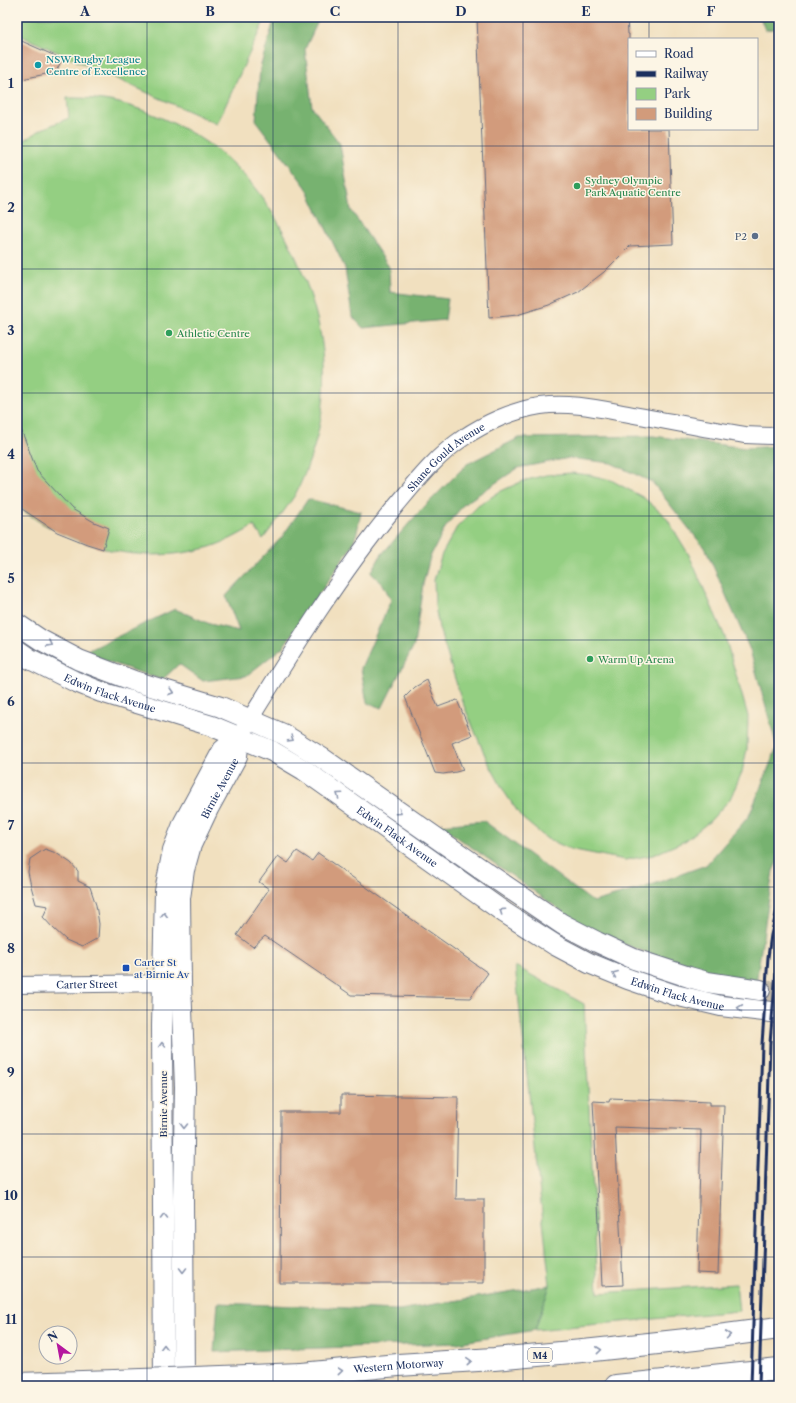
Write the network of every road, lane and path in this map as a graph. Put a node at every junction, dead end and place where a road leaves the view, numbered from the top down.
1 (779, 434) edge
2 (17, 624) edge
3 (17, 650) edge
4 (250, 719) junction
5 (239, 737) junction
6 (666, 970) junction
7 (172, 983) junction
8 (17, 985) edge
9 (660, 990) junction
10 (760, 990) tunnel mouth
11 (779, 1014) edge
12 (779, 1328) edge
13 (779, 1369) edge
14 (17, 1384) edge
15 (164, 1386) edge
16 (184, 1386) edge
17 (616, 1386) edge

1 - 4 street, Shane Gould Avenue
2 -> 4 street, Edwin Flack Avenue
3 - 5 street, Edwin Flack Avenue
4 - 5 street, Shane Gould Avenue
4 -> 6 street, Edwin Flack Avenue
5 - 7 street, Birnie Avenue
9 -> 5 street, Edwin Flack Avenue
6 - 9 street
6 - 10 street, Edwin Flack Avenue
7 - 8 street, Carter Street
15 -> 7 street, Birnie Avenue
7 -> 16 street, Birnie Avenue
11 -> 9 street, Edwin Flack Avenue
14 -> 12 highway, Western Motorway / M4, bridge
13 - 17 highway

